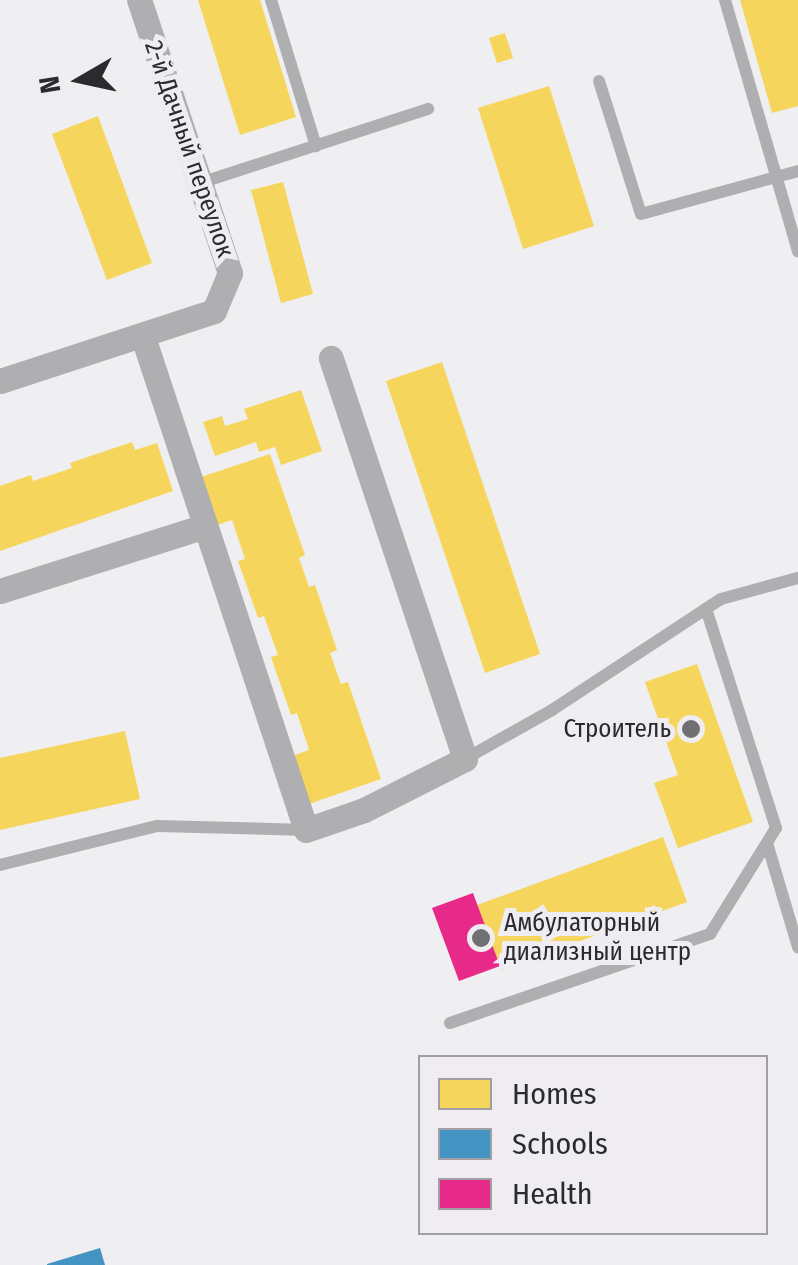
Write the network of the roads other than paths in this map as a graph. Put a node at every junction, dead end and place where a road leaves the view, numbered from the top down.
1 (139, 0) edge
2 (271, 0) edge
3 (725, 0) edge
4 (599, 82) dead end
5 (428, 109) dead end
6 (316, 146) junction
7 (798, 171) edge
8 (778, 177) junction
9 (200, 182) junction
10 (798, 252) edge
11 (144, 337) junction
12 (331, 358) dead end
13 (0, 381) edge
14 (205, 526) junction
15 (798, 578) edge
16 (0, 591) edge
17 (706, 609) junction
18 (464, 759) junction
19 (306, 830) junction
20 (767, 843) junction
21 (0, 865) edge
22 (798, 947) edge
23 (450, 1024) dead end

1 - 9 street, 2-й Дачный переулок
2 - 6 lane
3 - 8 lane
4 - 8 lane
5 - 6 lane
6 - 9 lane
7 - 8 lane
8 - 10 lane
9 - 11 street, 2-й Дачный переулок
11 - 13 street, 2-й Дачный переулок
11 - 14 street
12 - 18 street
14 - 16 street
14 - 19 street
15 - 17 lane
17 - 18 lane
17 - 20 lane
18 - 19 street
19 - 21 lane
20 - 22 lane
20 - 23 lane

